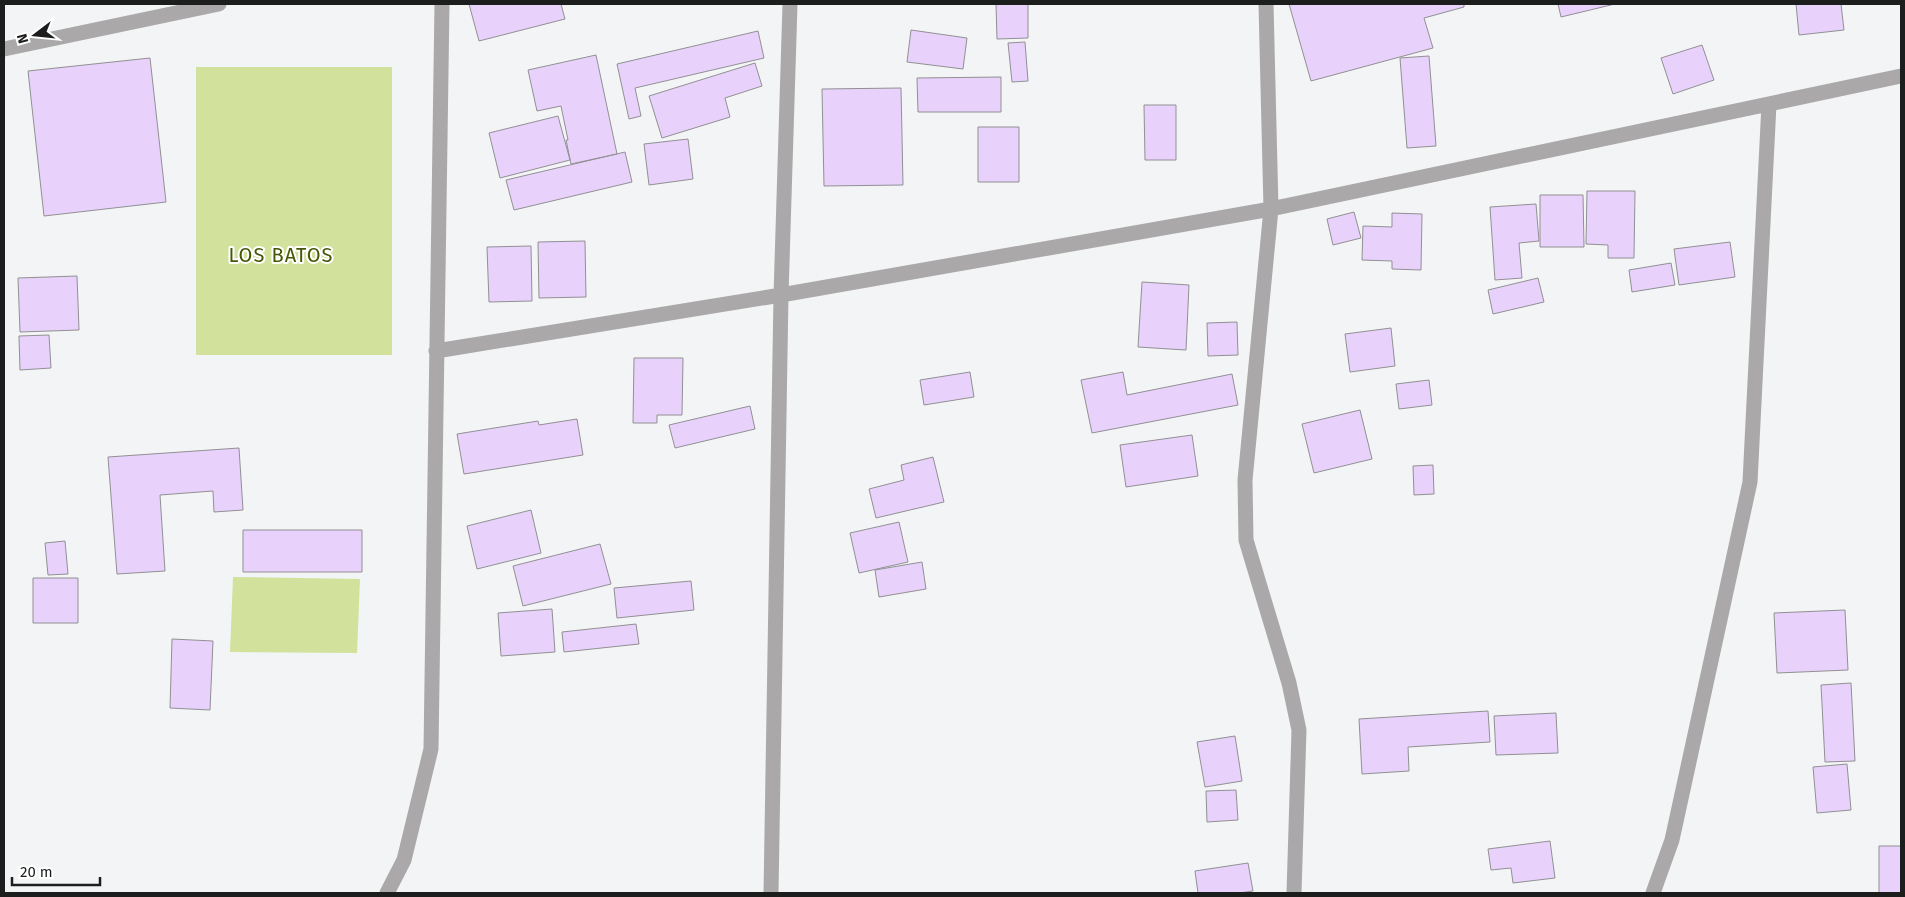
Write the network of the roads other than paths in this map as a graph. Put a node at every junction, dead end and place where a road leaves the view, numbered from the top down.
1 (220, 4) edge
2 (442, 4) edge
3 (790, 4) edge
4 (1266, 4) edge
5 (4, 49) edge
6 (1901, 76) edge
7 (1769, 104) junction
8 (1271, 209) junction
9 (781, 295) junction
10 (436, 351) junction
11 (387, 893) edge
12 (771, 893) edge
13 (1294, 893) edge
14 (1652, 893) edge

1 - 5 street
2 - 10 street
3 - 9 street
4 - 8 street
6 - 7 street
7 - 8 street
7 - 14 street
8 - 9 street
8 - 13 street
9 - 10 street
9 - 12 street
10 - 11 street

